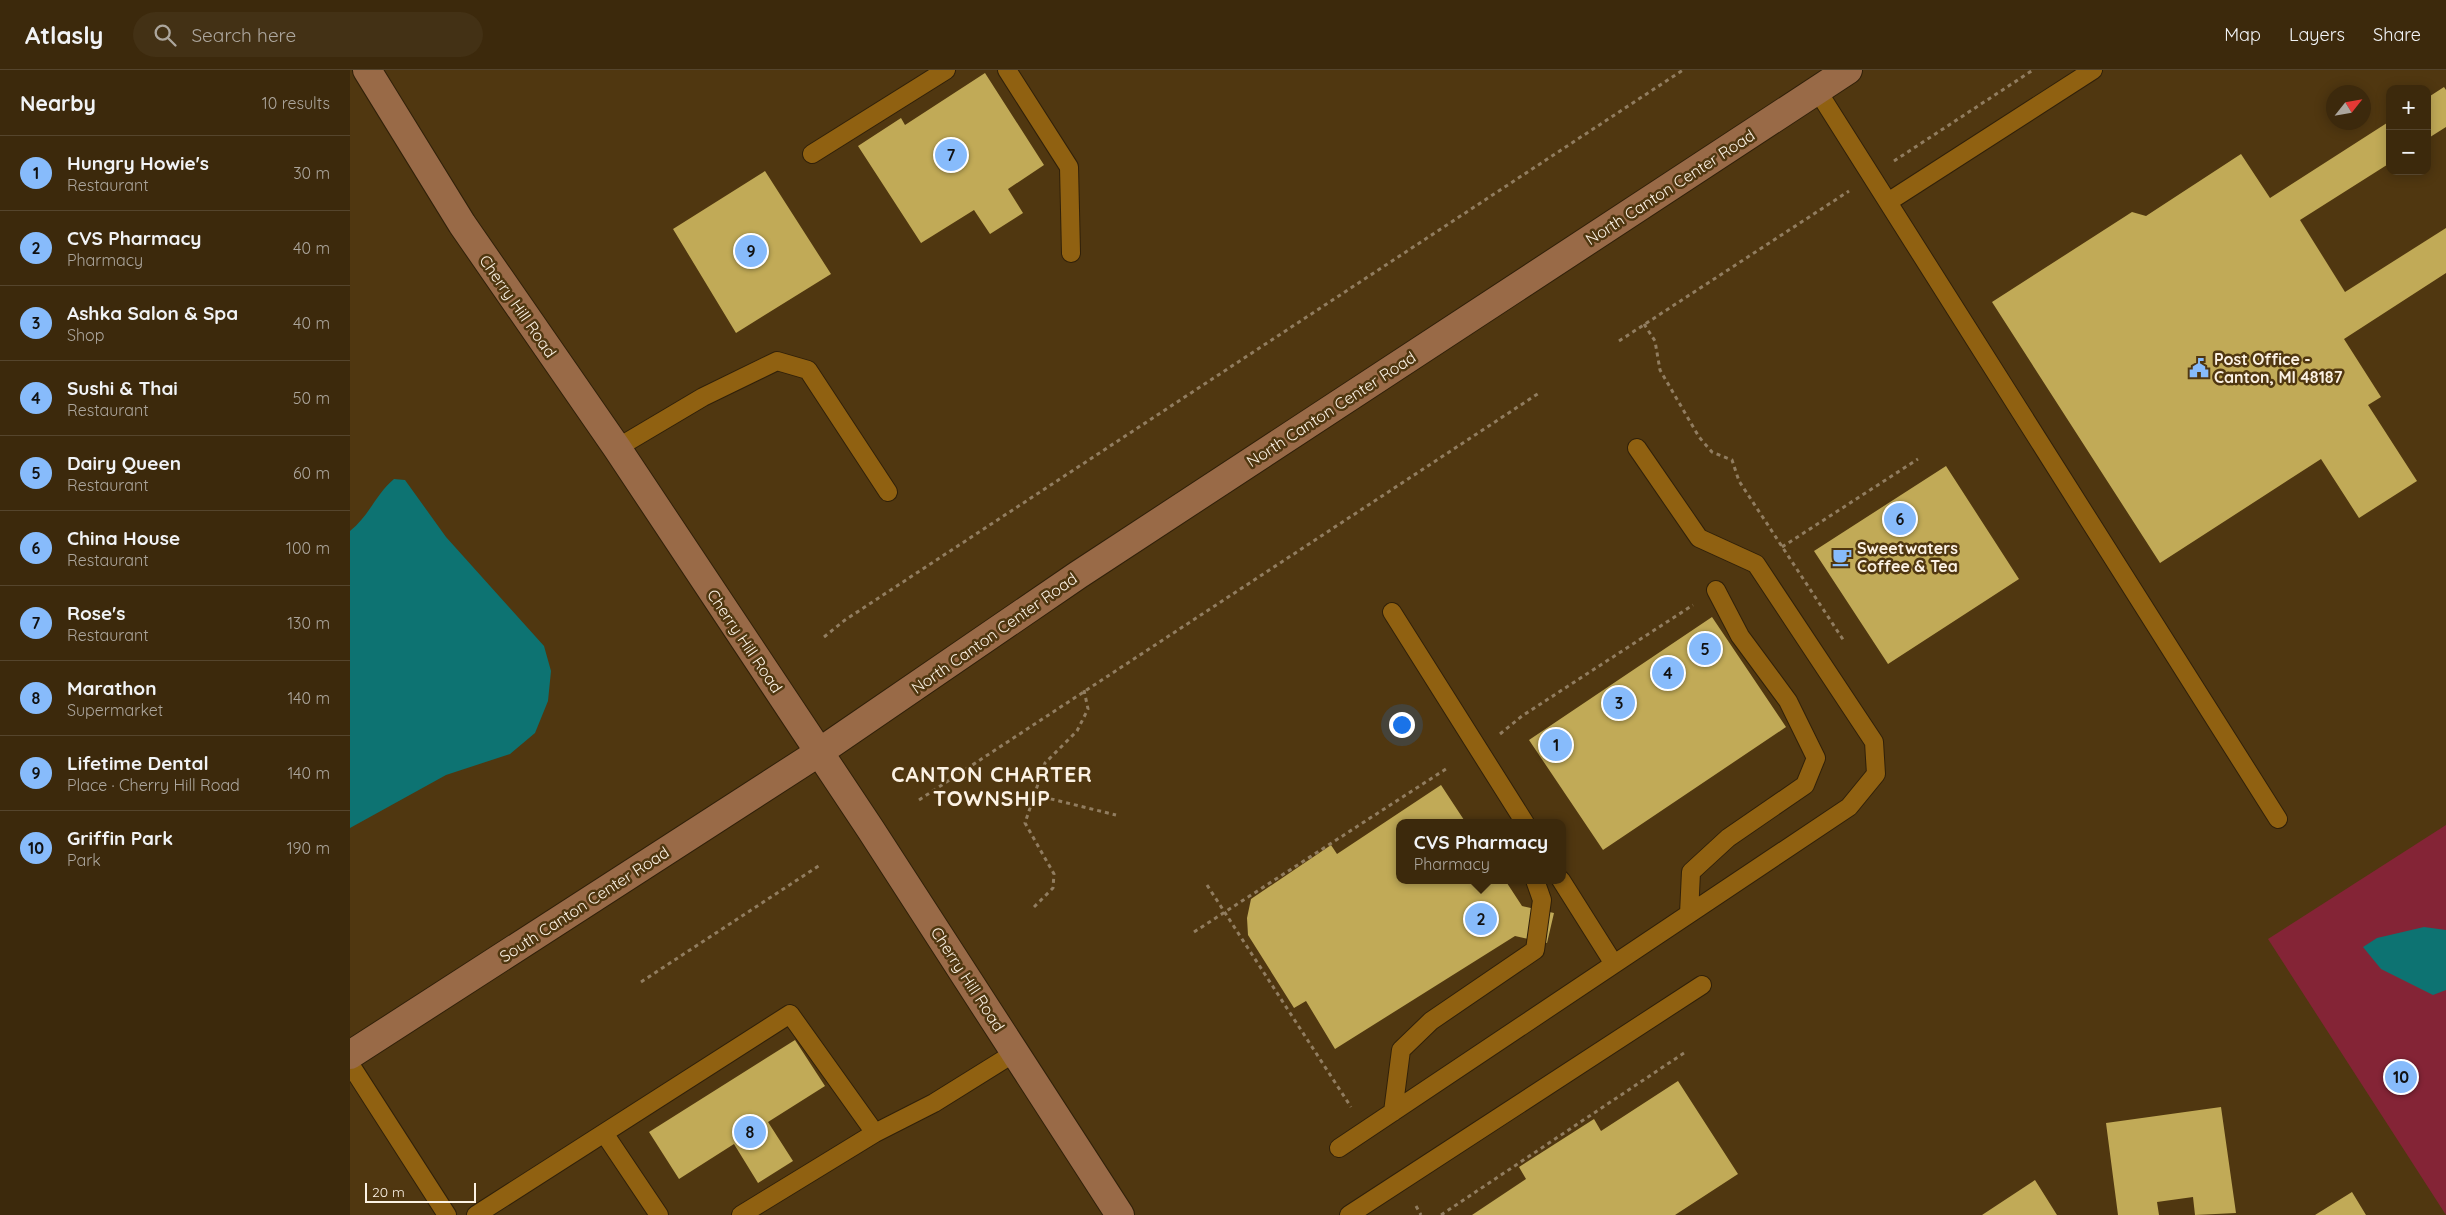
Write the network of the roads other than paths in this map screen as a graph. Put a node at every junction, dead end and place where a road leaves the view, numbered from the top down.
1 (367, 70) edge
2 (946, 70) edge
3 (1007, 70) edge
4 (1848, 70) edge
5 (2093, 70) edge
6 (1817, 90) junction
7 (812, 154) dead end
8 (1888, 202) junction
9 (1071, 253) dead end
10 (617, 448) junction
11 (1637, 448) dead end
12 (888, 492) dead end
13 (1716, 590) dead end
14 (1392, 612) dead end
15 (818, 753) junction
16 (1501, 785) junction
17 (1513, 819) edge
18 (1522, 819) edge
19 (2278, 819) dead end
20 (1536, 884) edge
21 (1564, 884) edge
22 (1689, 914) junction
23 (1614, 964) junction
24 (1702, 985) dead end
25 (1016, 1052) junction
26 (350, 1054) edge
27 (350, 1064) edge
28 (1393, 1112) junction
29 (604, 1132) junction
30 (874, 1133) junction
31 (1339, 1148) dead end
32 (447, 1215) edge
33 (476, 1215) edge
34 (659, 1215) edge
35 (741, 1215) edge
36 (1120, 1215) edge
37 (1350, 1215) edge

1 - 10 main road, Cherry Hill Road
2 - 7 lane
3 - 9 lane
4 - 6 main road, North Canton Center Road
5 - 8 lane
6 - 8 lane
6 - 15 main road, North Canton Center Road
8 - 19 lane
10 - 12 lane
10 - 15 main road, Cherry Hill Road
11 - 22 lane
13 - 22 lane
14 - 16 lane
15 - 25 main road, Cherry Hill Road
15 - 26 main road, South Canton Center Road
16 - 17 lane
16 - 18 lane
20 - 28 lane
21 - 23 lane
22 - 23 lane
23 - 28 lane
24 - 37 lane
25 - 30 lane
25 - 36 main road, Cherry Hill Road
27 - 32 lane
28 - 31 lane
29 - 30 lane
29 - 33 lane
29 - 34 lane
30 - 35 lane

